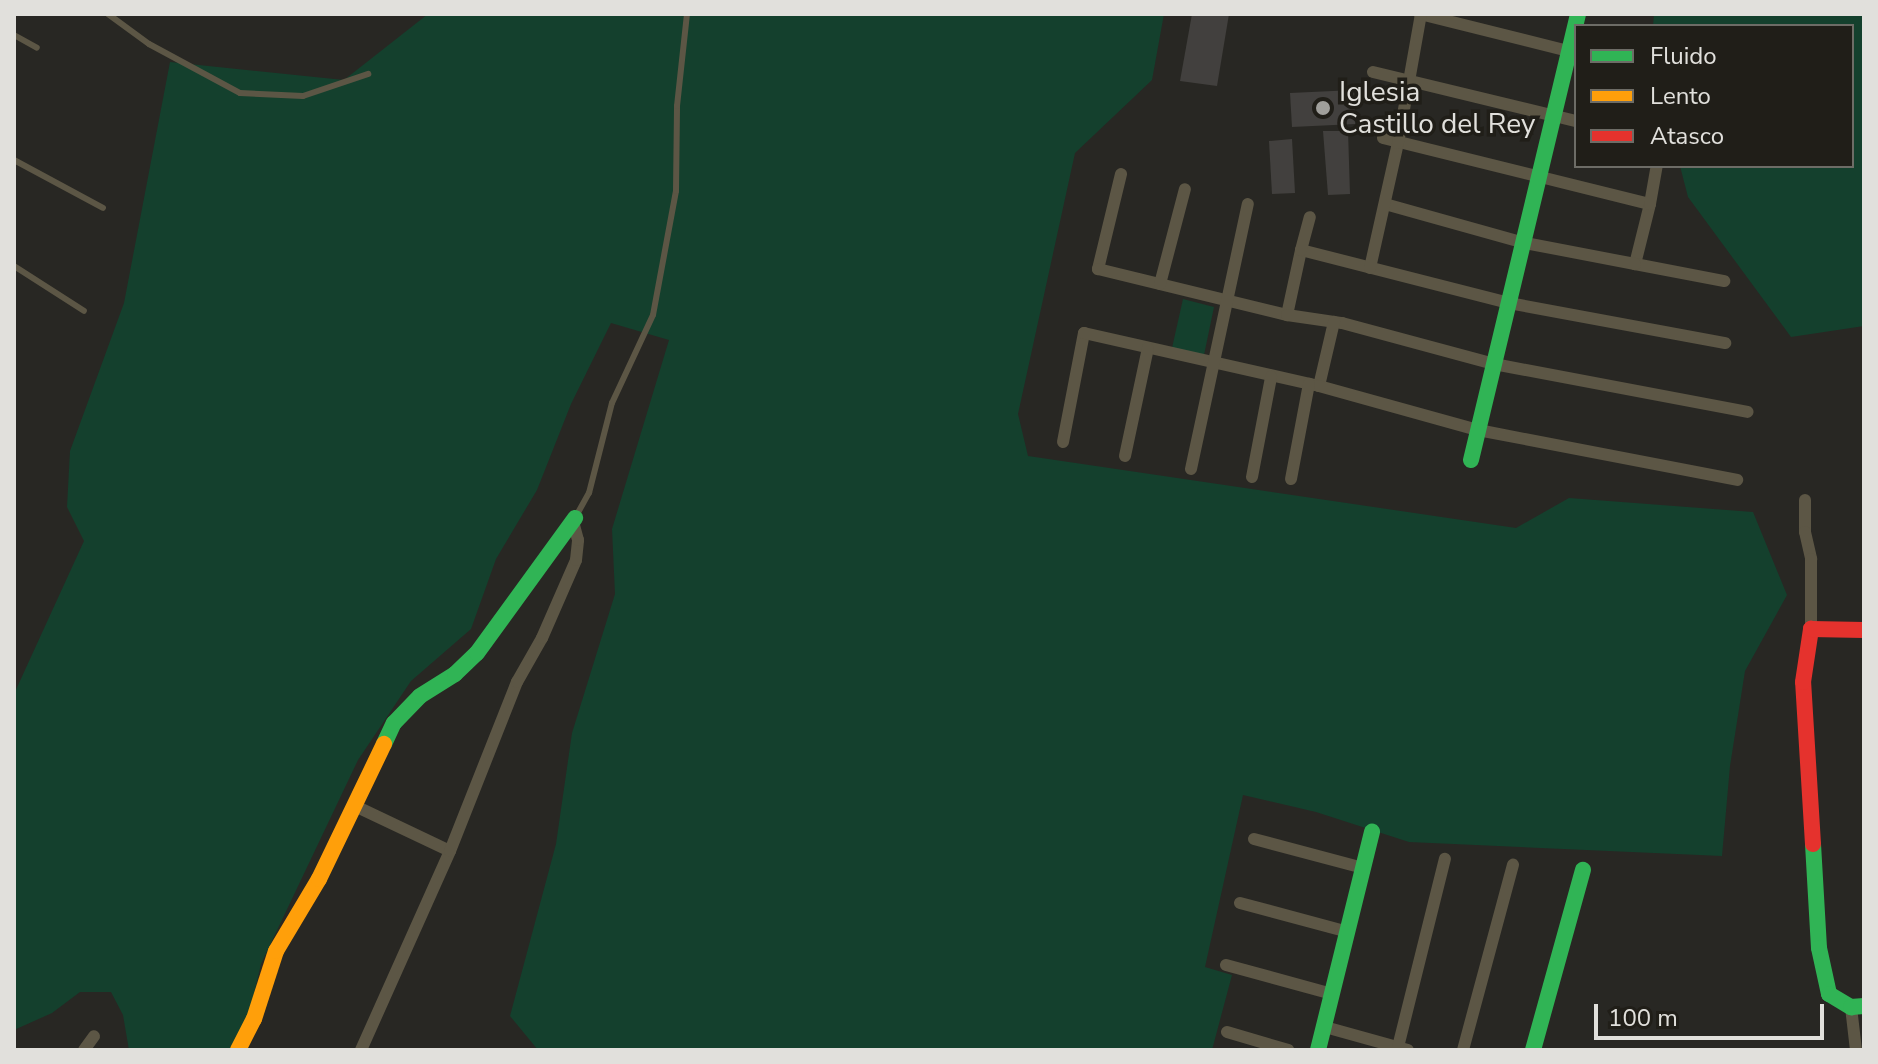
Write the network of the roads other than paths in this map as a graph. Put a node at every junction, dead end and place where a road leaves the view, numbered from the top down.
1 (108, 14) edge
2 (687, 14) edge
3 (1420, 14) edge
4 (14, 35) edge
5 (37, 48) dead end
6 (1573, 53) edge
7 (1373, 72) dead end
8 (368, 74) dead end
9 (1410, 81) junction
10 (1556, 116) junction
11 (1574, 120) edge
12 (1383, 138) dead end
13 (1398, 143) junction
14 (14, 160) edge
15 (1657, 168) edge
16 (1121, 174) dead end
17 (1540, 180) junction
18 (1185, 189) dead end
19 (1248, 204) dead end
20 (1385, 204) junction
21 (1650, 204) junction
22 (103, 208) dead end
23 (1310, 217) dead end
24 (1525, 243) junction
25 (1301, 250) junction
26 (1635, 264) junction
27 (14, 266) edge
28 (1370, 268) junction
29 (1724, 281) dead end
30 (1160, 284) junction
31 (1224, 300) junction
32 (1509, 303) junction
33 (84, 311) dead end
34 (1287, 315) junction
35 (1338, 323) junction
36 (1725, 343) dead end
37 (1148, 348) junction
38 (1212, 363) junction
39 (1494, 364) junction
40 (1271, 377) junction
41 (1314, 385) junction
42 (1747, 412) dead end
43 (1478, 430) junction
44 (1063, 442) dead end
45 (1125, 456) dead end
46 (1471, 460) dead end
47 (1191, 469) dead end
48 (1252, 477) dead end
49 (1291, 479) dead end
50 (1737, 480) dead end
51 (1805, 500) dead end
52 (574, 519) junction
53 (1811, 629) junction
54 (1864, 630) edge
55 (353, 805) junction
56 (1372, 832) dead end
57 (1254, 839) dead end
58 (450, 851) junction
59 (1445, 859) dead end
60 (1513, 865) dead end
61 (1363, 868) junction
62 (1583, 870) dead end
63 (1240, 903) dead end
64 (1348, 932) junction
65 (1226, 965) dead end
66 (1332, 994) junction
67 (1857, 1006) edge
68 (1325, 1027) junction
69 (1227, 1032) dead end
70 (94, 1036) dead end
71 (1403, 1049) edge
72 (84, 1050) edge
73 (238, 1050) edge
74 (361, 1050) edge
75 (1288, 1050) edge
76 (1318, 1050) edge
77 (1463, 1050) edge
78 (1533, 1050) edge
79 (1856, 1050) edge

1 - 8 lane
2 - 52 lane
3 - 6 street
3 - 9 street
4 - 5 lane
6 - 10 street
7 - 9 street
9 - 10 street
9 - 13 street
10 - 11 street
10 - 17 street
12 - 13 street
13 - 17 street
13 - 20 street
14 - 22 lane
15 - 21 street
16 - 30 street
17 - 21 street
17 - 24 street
18 - 30 street
19 - 31 street
20 - 24 street
20 - 28 street
21 - 26 street
23 - 25 street
24 - 26 street
24 - 32 street
25 - 28 street
25 - 34 street
26 - 29 street
27 - 33 lane
28 - 32 street
30 - 31 street
31 - 34 street
31 - 38 street
32 - 36 street
32 - 39 street
34 - 35 street
35 - 39 street
35 - 41 street
37 - 38 street
37 - 44 street
37 - 45 street
38 - 40 street
38 - 47 street
39 - 42 street
39 - 43 street
40 - 41 street
40 - 48 street
41 - 43 street
41 - 49 street
43 - 46 street
43 - 50 street
51 - 53 street
52 - 55 street
52 - 58 street
53 - 54 street
53 - 67 street
55 - 58 street
55 - 73 street
56 - 61 street
57 - 61 street
58 - 74 street
59 - 71 street
60 - 77 street
61 - 64 street
62 - 78 street
63 - 64 street
64 - 66 street
65 - 66 street
66 - 68 street
67 - 79 street
68 - 71 street
68 - 76 street
69 - 75 street
70 - 72 street

